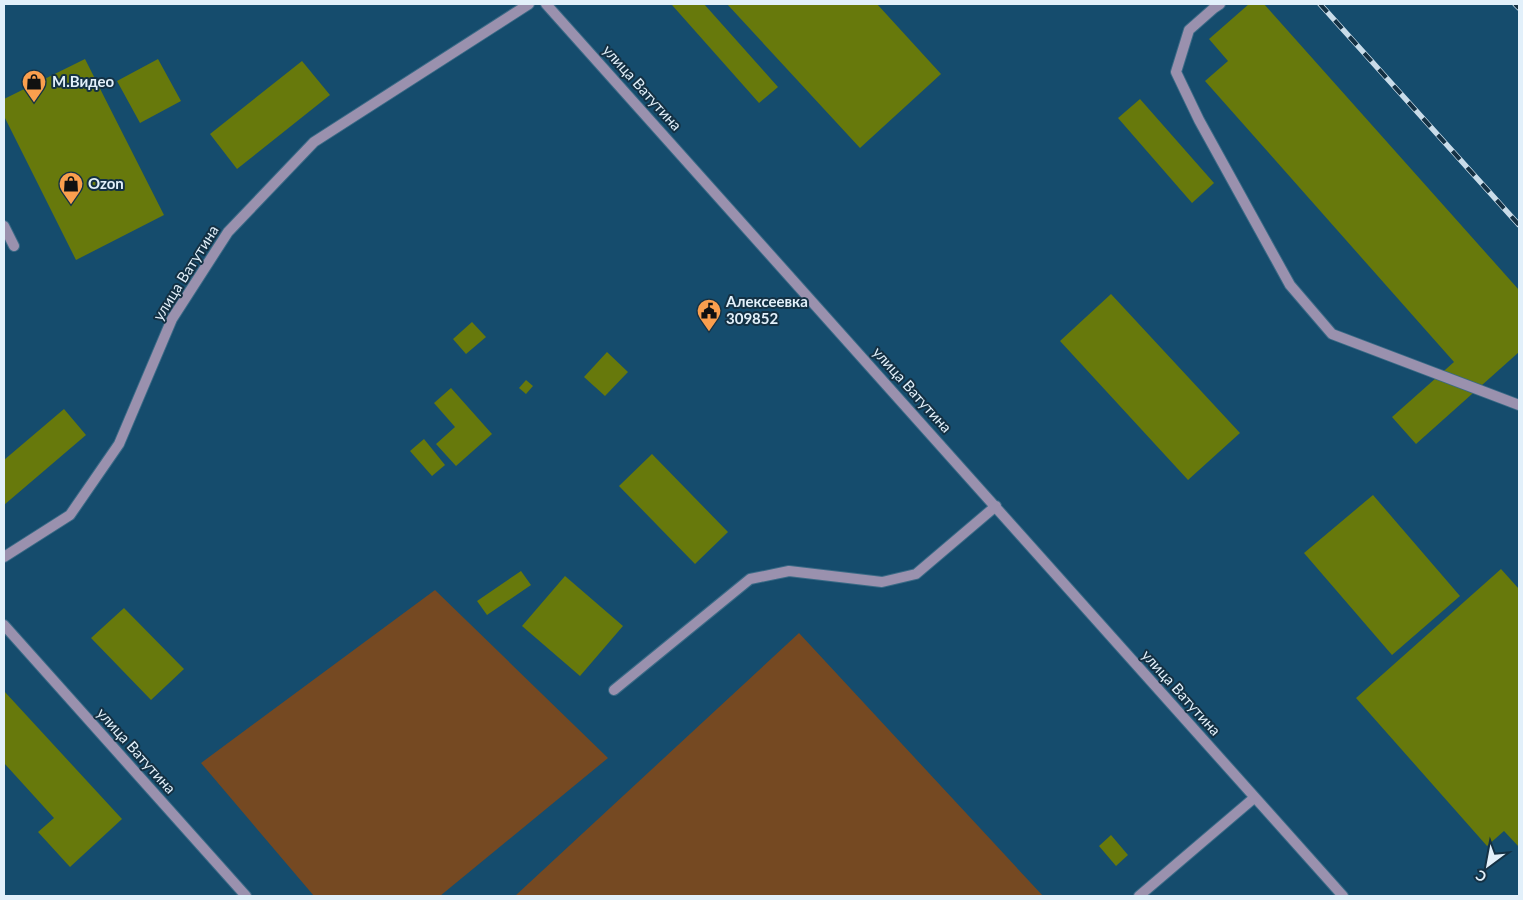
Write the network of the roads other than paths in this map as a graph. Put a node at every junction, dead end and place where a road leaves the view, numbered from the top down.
1 (529, 4) edge
2 (546, 4) edge
3 (1220, 4) edge
4 (4, 226) edge
5 (14, 246) dead end
6 (1519, 405) edge
7 (996, 506) junction
8 (4, 557) edge
9 (4, 625) edge
10 (614, 690) dead end
11 (1254, 798) junction
12 (246, 896) edge
13 (1139, 896) edge
14 (1343, 896) edge

1 - 8 street, улица Ватутина
2 - 7 street, улица Ватутина
3 - 6 street
4 - 5 street
7 - 10 street
7 - 11 street, улица Ватутина
9 - 12 street, улица Ватутина
11 - 13 street
11 - 14 street, улица Ватутина

